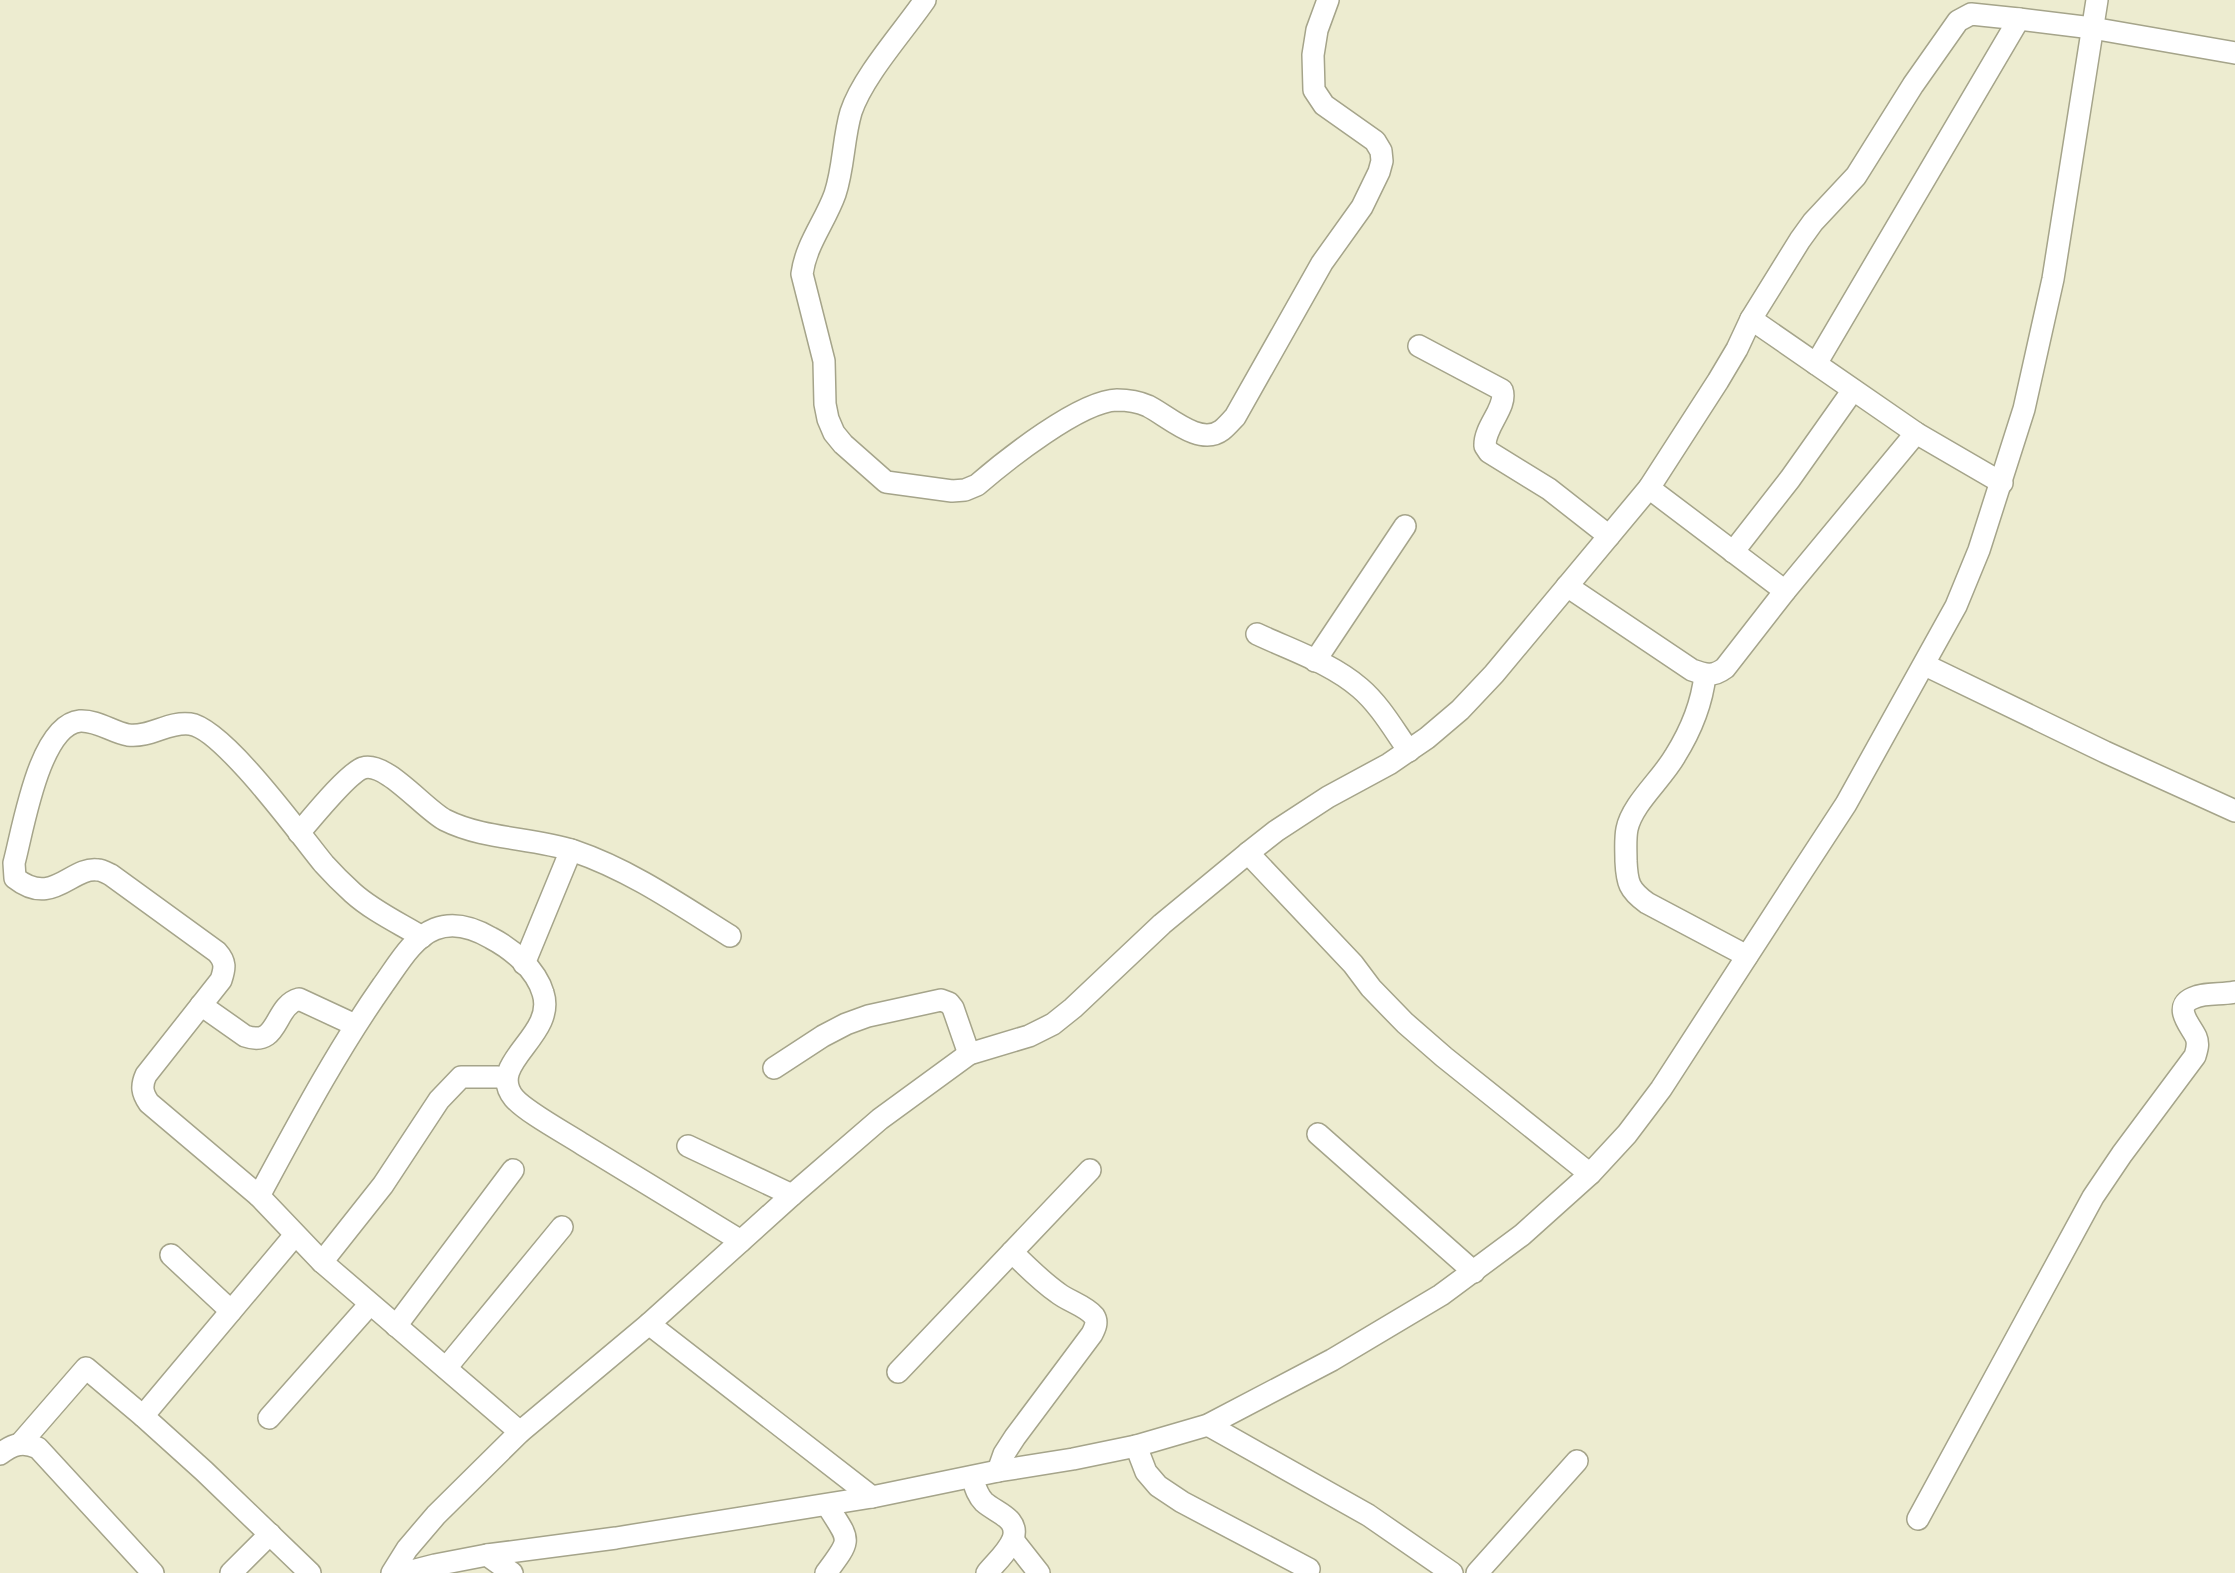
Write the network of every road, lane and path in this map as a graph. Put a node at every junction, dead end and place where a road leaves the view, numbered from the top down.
1 (925, 0) edge
2 (1328, 0) edge
3 (2097, 0) edge
4 (1961, 8) edge
5 (2019, 19) junction
6 (2092, 28) junction
7 (2235, 53) edge
8 (1751, 319) junction
9 (1419, 346) dead end
10 (1816, 364) junction
11 (1854, 390) junction
12 (1916, 433) junction
13 (2002, 483) junction
14 (1649, 488) junction
15 (1405, 526) dead end
16 (1609, 537) junction
17 (1733, 552) junction
18 (1567, 586) junction
19 (1785, 591) junction
20 (1257, 634) dead end
21 (1315, 661) junction
22 (1925, 665) junction
23 (1705, 675) junction
24 (1408, 751) junction
25 (2235, 811) edge
26 (299, 833) junction
27 (571, 850) junction
28 (1248, 853) junction
29 (730, 936) dead end
30 (422, 937) junction
31 (1747, 956) junction
32 (525, 964) junction
33 (2235, 992) edge
34 (201, 1005) junction
35 (355, 1025) junction
36 (969, 1054) junction
37 (774, 1068) dead end
38 (498, 1077) dead end
39 (1318, 1134) dead end
40 (688, 1146) dead end
41 (513, 1170) dead end
42 (1090, 1170) dead end
43 (1590, 1174) junction
44 (792, 1195) junction
45 (259, 1196) junction
46 (562, 1227) dead end
47 (295, 1235) junction
48 (741, 1241) junction
49 (1012, 1252) junction
50 (171, 1255) dead end
51 (322, 1262) junction
52 (1474, 1272) junction
53 (370, 1304) junction
54 (231, 1311) junction
55 (649, 1324) junction
56 (396, 1326) junction
57 (446, 1368) junction
58 (898, 1372) dead end
59 (143, 1416) junction
60 (269, 1418) dead end
61 (1208, 1425) junction
62 (520, 1432) junction
63 (20, 1444) junction
64 (1136, 1446) junction
65 (0, 1454) edge
66 (1577, 1461) dead end
67 (998, 1471) junction
68 (972, 1477) junction
69 (872, 1497) junction
70 (827, 1505) junction
71 (1918, 1519) dead end
72 (270, 1534) junction
73 (1012, 1540) junction
74 (488, 1555) junction
75 (1309, 1569) dead end
76 (153, 1573) edge
77 (231, 1573) edge
78 (310, 1573) edge
79 (392, 1573) edge
80 (404, 1573) edge
81 (512, 1573) edge
82 (826, 1573) edge
83 (987, 1573) edge
84 (1039, 1573) edge
85 (1452, 1573) edge
86 (1477, 1573) edge

1 - 2 street
3 - 6 street
4 - 5 street
4 - 8 street
5 - 6 street
5 - 10 street
6 - 7 street
6 - 13 street
8 - 10 street
8 - 14 street
9 - 16 street
10 - 11 street
11 - 12 street
11 - 17 street
12 - 13 street
12 - 19 street
13 - 22 street
14 - 16 street
14 - 17 street
15 - 21 street
16 - 18 street
17 - 19 street
18 - 23 street
18 - 24 street
19 - 23 street
20 - 21 street
21 - 24 street
22 - 25 street
22 - 31 street
23 - 31 street
24 - 28 street
26 - 27 street
26 - 30 street
26 - 34 street
27 - 29 street
27 - 32 street
28 - 36 street
28 - 43 street
30 - 32 street
30 - 35 street
31 - 43 street
32 - 48 street
33 - 71 street
34 - 35 street
34 - 45 street
35 - 45 street
36 - 37 street
36 - 44 street
38 - 51 street
39 - 52 street
40 - 44 street
41 - 56 street
42 - 49 street
43 - 52 street
44 - 48 street
45 - 47 street
46 - 57 street
47 - 51 street
47 - 54 street
48 - 55 street
49 - 58 street
49 - 67 street
50 - 54 street
51 - 53 street
52 - 61 street
53 - 56 street
53 - 60 street
54 - 59 street
55 - 62 street
55 - 69 street
56 - 57 street
57 - 62 street
59 - 63 street
59 - 72 street
61 - 64 street
61 - 85 street
62 - 79 street
63 - 65 street
63 - 76 street
64 - 67 street
64 - 75 street
66 - 86 street
67 - 68 street
68 - 69 street
68 - 73 street
69 - 70 street
70 - 74 street
70 - 82 street
72 - 77 street
72 - 78 street
73 - 83 street
73 - 84 street
74 - 80 street
74 - 81 street

